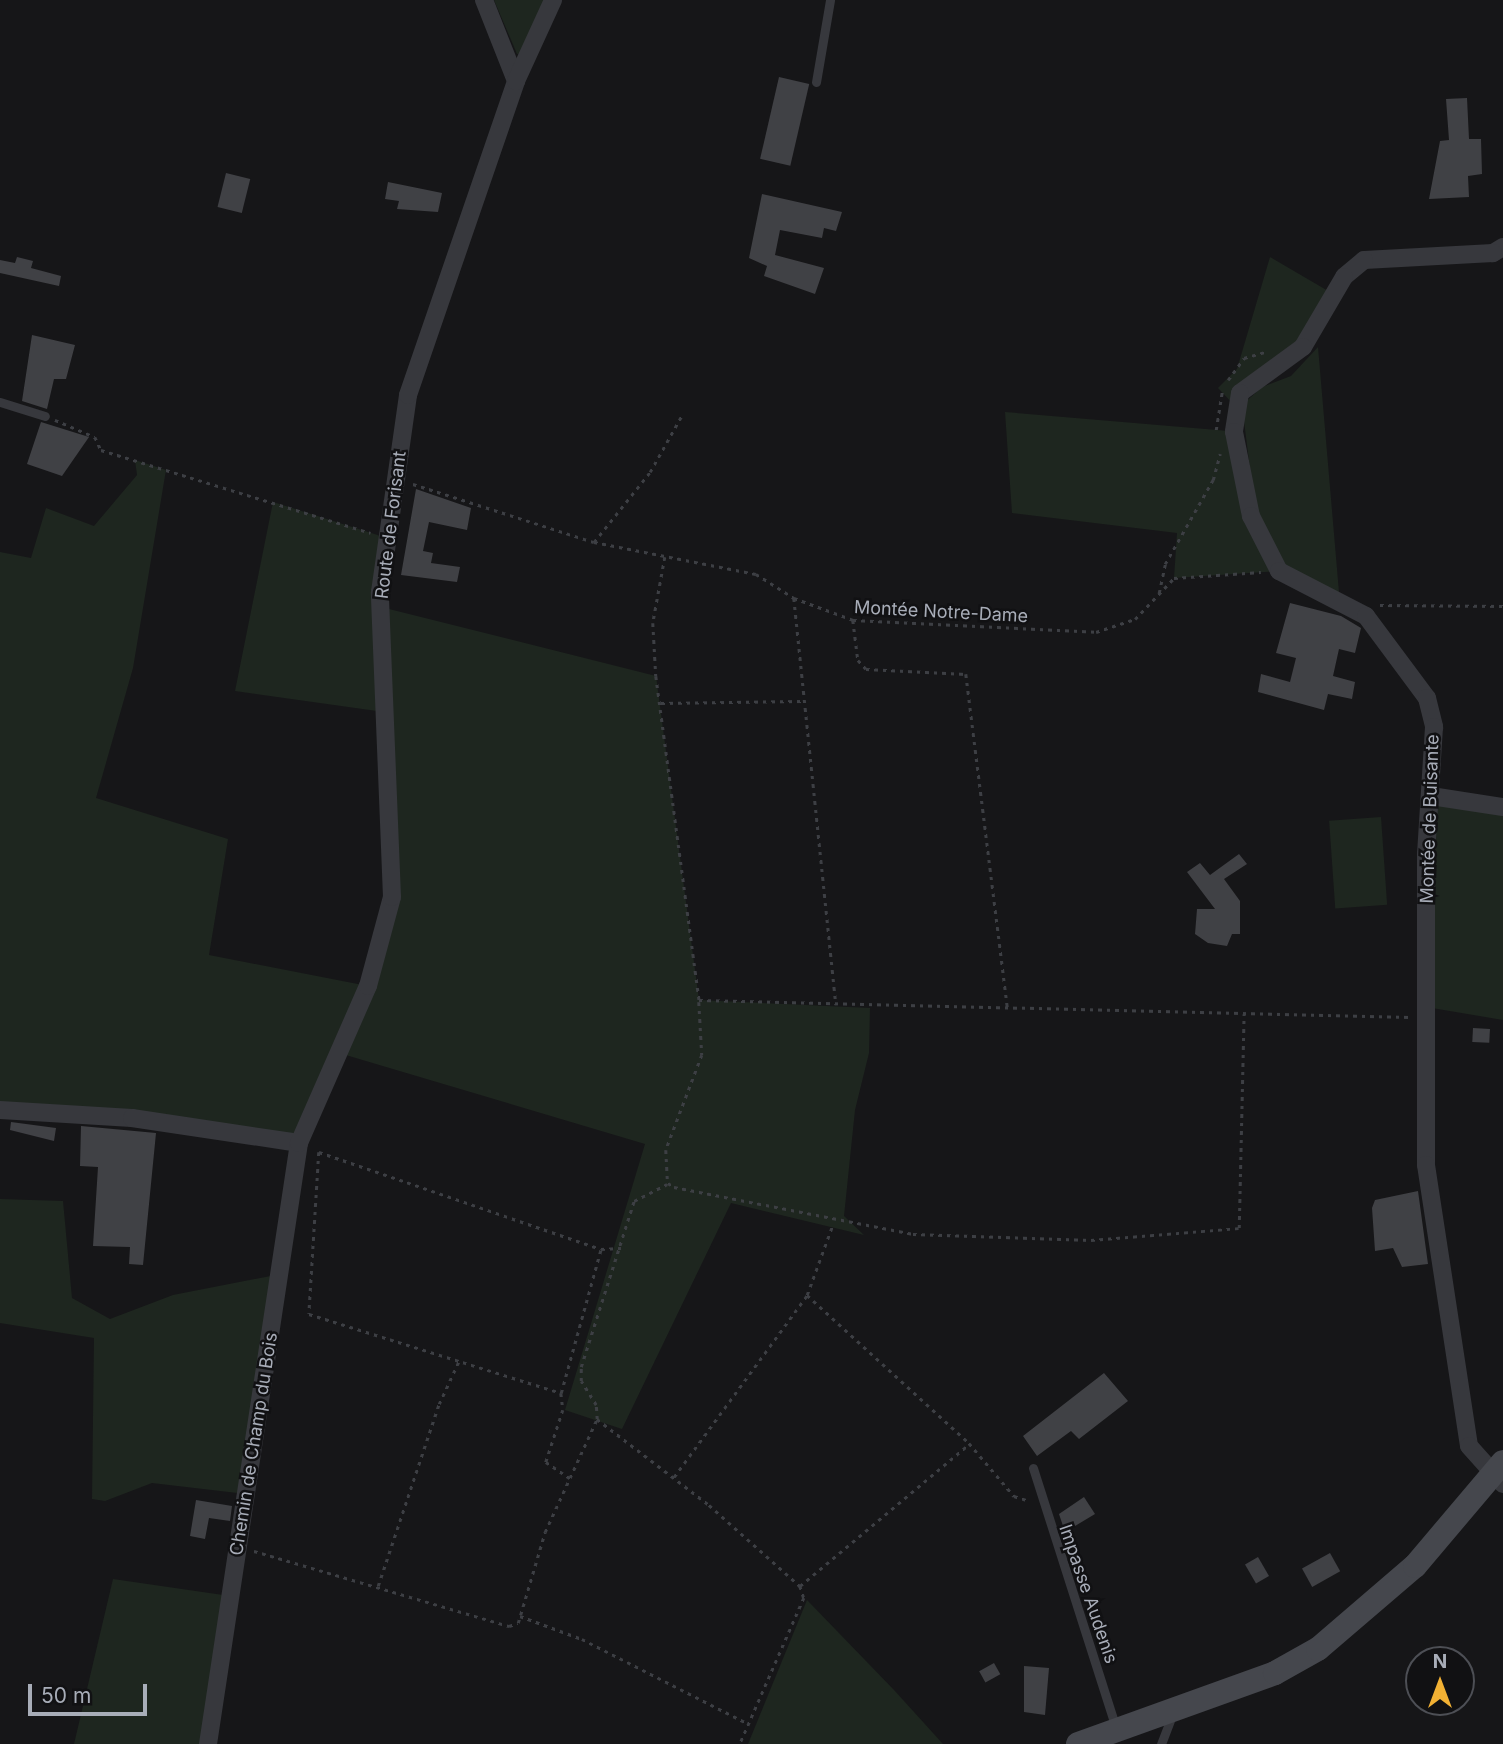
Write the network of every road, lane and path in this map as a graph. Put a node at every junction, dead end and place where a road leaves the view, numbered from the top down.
1 (484, 0) edge
2 (553, 0) edge
3 (830, 0) edge
4 (516, 80) junction
5 (816, 82) dead end
6 (1503, 247) edge
7 (1303, 347) junction
8 (0, 402) edge
9 (682, 415) dead end
10 (45, 416) joint
11 (1217, 440) dead end
12 (1219, 448) dead end
13 (396, 478) junction
14 (387, 538) junction
15 (594, 542) junction
16 (665, 557) junction
17 (1279, 571) junction
18 (1158, 595) junction
19 (794, 597) junction
20 (1503, 606) edge
21 (1366, 616) junction
22 (853, 620) junction
23 (804, 701) junction
24 (661, 703) junction
25 (1431, 796) junction
26 (1503, 807) edge
27 (699, 1000) junction
28 (836, 1007) junction
29 (1008, 1010) junction
30 (1244, 1014) junction
31 (1426, 1017) junction
32 (0, 1110) edge
33 (299, 1143) junction
34 (319, 1152) junction
35 (668, 1184) junction
36 (833, 1223) junction
37 (621, 1248) junction
38 (601, 1249) junction
39 (807, 1295) junction
40 (459, 1361) junction
41 (561, 1393) junction
42 (597, 1419) junction
43 (969, 1443) junction
44 (1033, 1468) dead end
45 (1500, 1474) edge
46 (674, 1477) junction
47 (570, 1478) junction
48 (1041, 1505) junction
49 (237, 1548) junction
50 (378, 1586) junction
51 (800, 1586) junction
52 (520, 1616) junction
53 (1174, 1711) junction
54 (746, 1722) junction
55 (1117, 1729) junction
56 (208, 1744) edge
57 (740, 1744) edge
58 (1078, 1744) edge
59 (1161, 1744) edge

1 - 4 street
2 - 4 street, Route de Forisant
3 - 5 lane
4 - 13 street, Route de Forisant
6 - 7 street
7 - 11 path
7 - 17 street
8 - 10 lane
9 - 15 path
10 - 14 path
12 - 18 path
13 - 14 street, Route de Forisant
13 - 15 path, Montée Notre-Dame
14 - 33 street, Route de Forisant
15 - 16 path, Montée Notre-Dame
16 - 19 path, Montée Notre-Dame
16 - 24 path
17 - 18 path, Montée Notre-Dame
17 - 21 street, Montée de Buisante
18 - 22 path, Montée Notre-Dame
19 - 22 path, Montée Notre-Dame
19 - 23 path
20 - 21 path
21 - 25 street, Montée de Buisante
22 - 29 path
23 - 24 path
23 - 28 path
24 - 27 path
25 - 26 street
25 - 31 street, Montée de Buisante
27 - 28 path
27 - 35 path
28 - 29 path
29 - 30 path
30 - 31 path
30 - 36 path
31 - 45 street, Montée de Buisante
32 - 33 street
33 - 34 path
33 - 49 street, Chemin de Champ du Bois
34 - 38 path
34 - 40 path
35 - 36 path
35 - 37 path
36 - 39 path
37 - 38 path
37 - 42 path
38 - 41 path
39 - 43 path
39 - 46 path
40 - 41 path
40 - 50 path
41 - 47 path
42 - 46 path
42 - 47 path
43 - 48 path
43 - 51 path
44 - 48 lane, Impasse Audenis
45 - 53 main road
46 - 51 path
47 - 52 path
48 - 55 lane, Impasse Audenis
49 - 50 path
49 - 56 street, Chemin de Champ du Bois
50 - 52 path
51 - 54 path
52 - 54 path
53 - 55 main road
53 - 59 lane
54 - 57 path
55 - 58 main road

